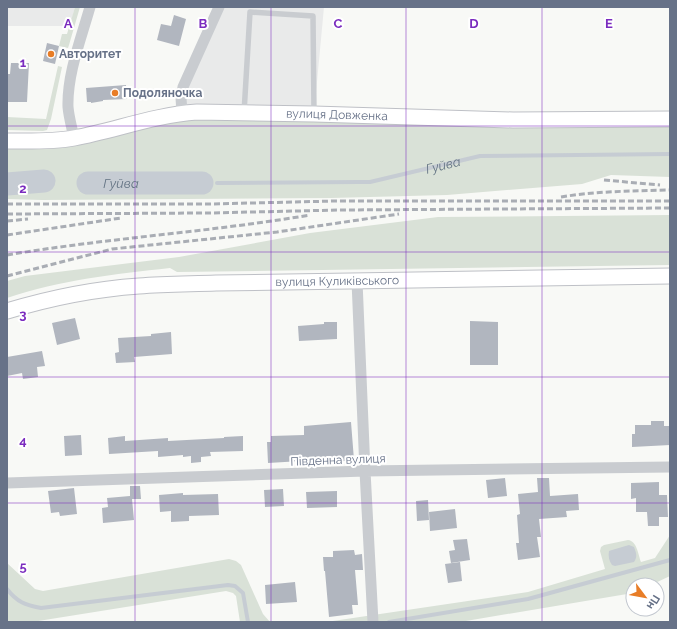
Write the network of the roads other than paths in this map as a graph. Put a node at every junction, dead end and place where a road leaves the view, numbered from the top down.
1 (90, 7) edge
2 (219, 7) edge
3 (182, 113) junction
4 (244, 113) junction
5 (314, 114) junction
6 (670, 120) edge
7 (74, 138) junction
8 (7, 141) edge
9 (670, 276) edge
10 (356, 281) junction
11 (7, 311) edge
12 (670, 468) edge
13 (365, 472) junction
14 (7, 483) edge
15 (373, 622) edge

1 - 7 street
2 - 3 street
3 - 4 street, вулиця Довженка
3 - 7 street, вулиця Довженка
4 - 5 street, вулиця Довженка
4 - 5 lane
5 - 6 street, вулиця Довженка
7 - 8 street, вулиця Довженка
9 - 10 street, вулиця Куликівського
10 - 11 street, вулиця Куликівського
10 - 13 street
12 - 13 street, Південна вулиця
13 - 14 street, Південна вулиця
13 - 15 street

